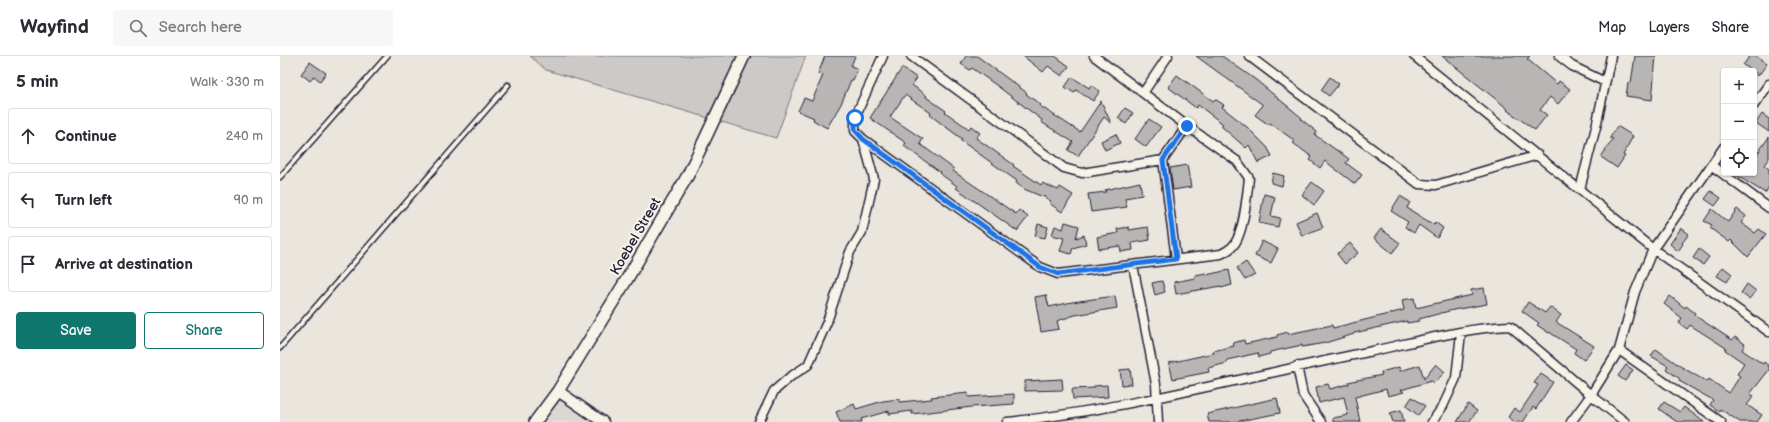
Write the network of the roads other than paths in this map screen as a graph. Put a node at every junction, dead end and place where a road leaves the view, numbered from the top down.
1 (387, 56) edge
2 (744, 56) edge
3 (883, 56) edge
4 (911, 56) edge
5 (1094, 56) edge
6 (1168, 56) edge
7 (1249, 56) edge
8 (1559, 56) edge
9 (1611, 56) edge
10 (1417, 57) edge
11 (1605, 82) junction
12 (1769, 84) edge
13 (508, 85) dead end
14 (1143, 93) junction
15 (1766, 93) edge
16 (1755, 104) edge
17 (1187, 126) junction
18 (863, 139) junction
19 (1721, 151) edge
20 (1538, 155) junction
21 (1163, 160) junction
22 (1711, 165) junction
23 (280, 177) edge
24 (1580, 189) junction
25 (1769, 208) edge
26 (1653, 249) junction
27 (1176, 259) junction
28 (1134, 265) junction
29 (1461, 332) junction
30 (1769, 332) edge
31 (280, 348) edge
32 (1619, 350) junction
33 (1297, 366) junction
34 (558, 391) junction
35 (1591, 395) junction
36 (1158, 398) junction
37 (1062, 419) edge
38 (535, 422) edge
39 (603, 422) edge
40 (759, 422) edge
41 (1007, 422) edge
42 (1158, 422) edge
43 (1321, 422) edge
44 (1432, 422) edge
45 (1571, 422) edge
46 (1625, 422) edge
47 (1721, 422) edge

1 - 23 lane
2 - 34 main road, Koebel Street
3 - 18 street
4 - 21 street
5 - 14 street
6 - 14 street
7 - 20 street
8 - 11 street
9 - 11 street
10 - 20 street
11 - 24 street
12 - 15 street
13 - 31 lane
14 - 17 street
15 - 16 street
17 - 21 street
17 - 27 street
18 - 28 street
18 - 40 street
19 - 22 street
20 - 24 street
21 - 27 street
22 - 25 street
22 - 26 street
24 - 26 street
26 - 30 street
26 - 32 street
27 - 28 street
28 - 36 street
29 - 33 street
29 - 35 street
29 - 44 street
32 - 35 street
32 - 47 street
33 - 36 street
33 - 43 street
34 - 38 main road, Koebel Street
34 - 39 street
35 - 45 street
35 - 46 street
36 - 37 street
36 - 42 street
37 - 41 street

